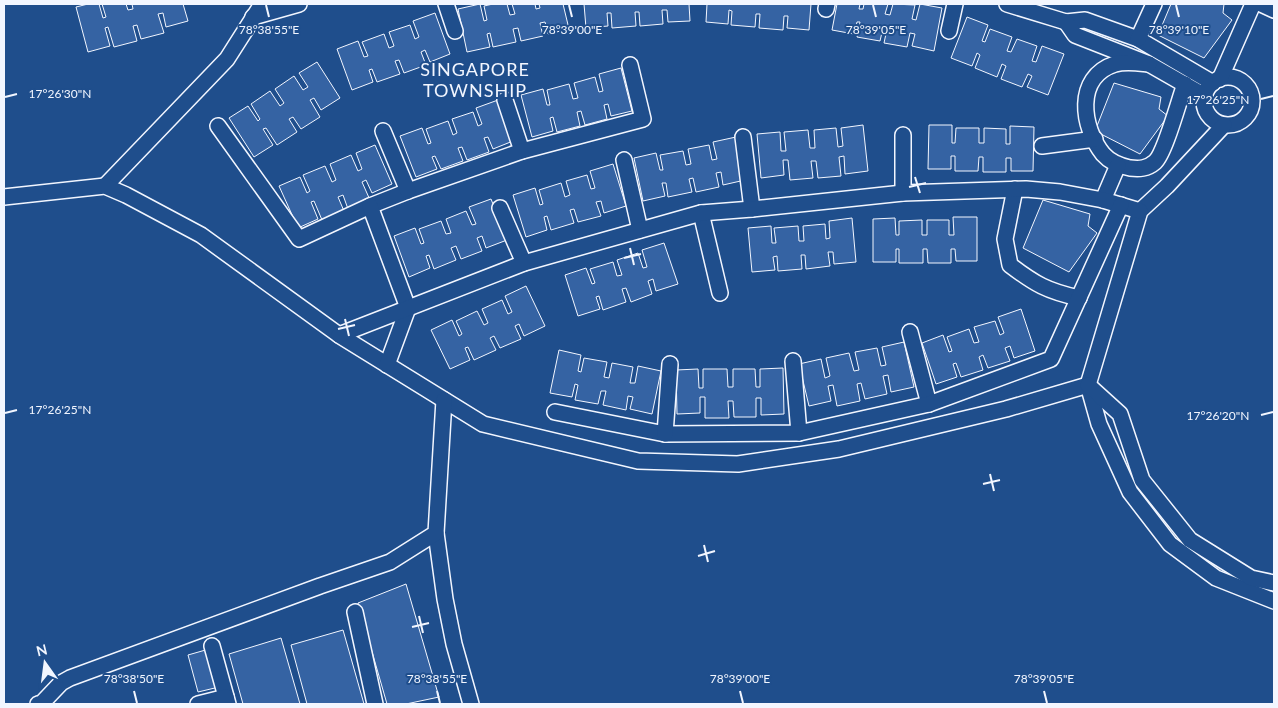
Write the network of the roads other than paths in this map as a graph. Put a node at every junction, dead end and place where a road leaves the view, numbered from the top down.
1 (262, 4) edge
2 (299, 4) edge
3 (446, 4) edge
4 (955, 4) edge
5 (1007, 4) edge
6 (1154, 4) edge
7 (1253, 4) edge
8 (1261, 4) edge
9 (1274, 10) edge
10 (253, 17) junction
11 (1066, 22) junction
12 (454, 31) dead end
13 (949, 31) dead end
14 (1138, 39) junction
15 (1149, 64) junction
16 (630, 65) dead end
17 (1217, 81) junction
18 (1185, 84) junction
19 (1205, 96) junction
20 (505, 100) dead end
21 (1224, 125) junction
22 (218, 126) dead end
23 (383, 130) dead end
24 (903, 135) dead end
25 (743, 137) dead end
26 (1095, 139) junction
27 (1042, 146) dead end
28 (522, 151) junction
29 (624, 160) dead end
30 (1118, 165) junction
31 (105, 186) junction
32 (1015, 189) junction
33 (408, 190) junction
34 (903, 193) junction
35 (4, 197) edge
36 (1103, 200) junction
37 (1121, 205) junction
38 (370, 206) junction
39 (500, 208) dead end
40 (752, 209) junction
41 (1140, 211) junction
42 (701, 213) junction
43 (640, 230) junction
44 (524, 263) junction
45 (720, 293) dead end
46 (1079, 298) junction
47 (408, 308) junction
48 (910, 332) dead end
49 (339, 335) junction
50 (793, 362) dead end
51 (670, 364) dead end
52 (387, 365) junction
53 (1088, 385) junction
54 (444, 400) junction
55 (929, 404) junction
56 (555, 412) dead end
57 (799, 433) junction
58 (665, 434) junction
59 (436, 533) junction
60 (1274, 583) edge
61 (1274, 601) edge
62 (355, 612) dead end
63 (212, 646) dead end
64 (227, 701) edge
65 (38, 704) edge
66 (198, 704) edge
67 (376, 704) edge
68 (468, 704) edge

1 - 10 street
2 - 10 street
3 - 12 street
4 - 13 street
5 - 11 street
6 - 14 street
7 - 17 street
8 - 9 street
10 - 31 street
11 - 14 street
11 - 15 street
14 - 17 street
15 - 18 street
15 - 26 street
16 - 28 street
17 - 19 street
17 - 21 street
18 - 19 street
18 - 30 street
19 - 21 street
20 - 28 street
21 - 41 street
22 - 38 street
23 - 33 street
24 - 34 street
25 - 40 street
26 - 27 street
26 - 30 street
28 - 33 street
29 - 43 street
30 - 36 street
31 - 35 street
31 - 49 street
32 - 34 street
32 - 36 street
32 - 46 street
33 - 38 street
34 - 40 street
36 - 37 street
37 - 41 street
37 - 46 street
38 - 47 street
39 - 44 street
40 - 42 street
41 - 53 street
42 - 43 street
42 - 45 street
43 - 44 street
44 - 47 street
46 - 55 street
47 - 49 street
47 - 52 street
48 - 55 street
49 - 52 street
50 - 57 street
51 - 58 street
52 - 54 street
53 - 54 street
53 - 60 street
53 - 61 street
54 - 59 street
55 - 57 street
56 - 58 street
57 - 58 street
59 - 65 street
59 - 68 street
62 - 67 street
63 - 64 street
64 - 66 street

